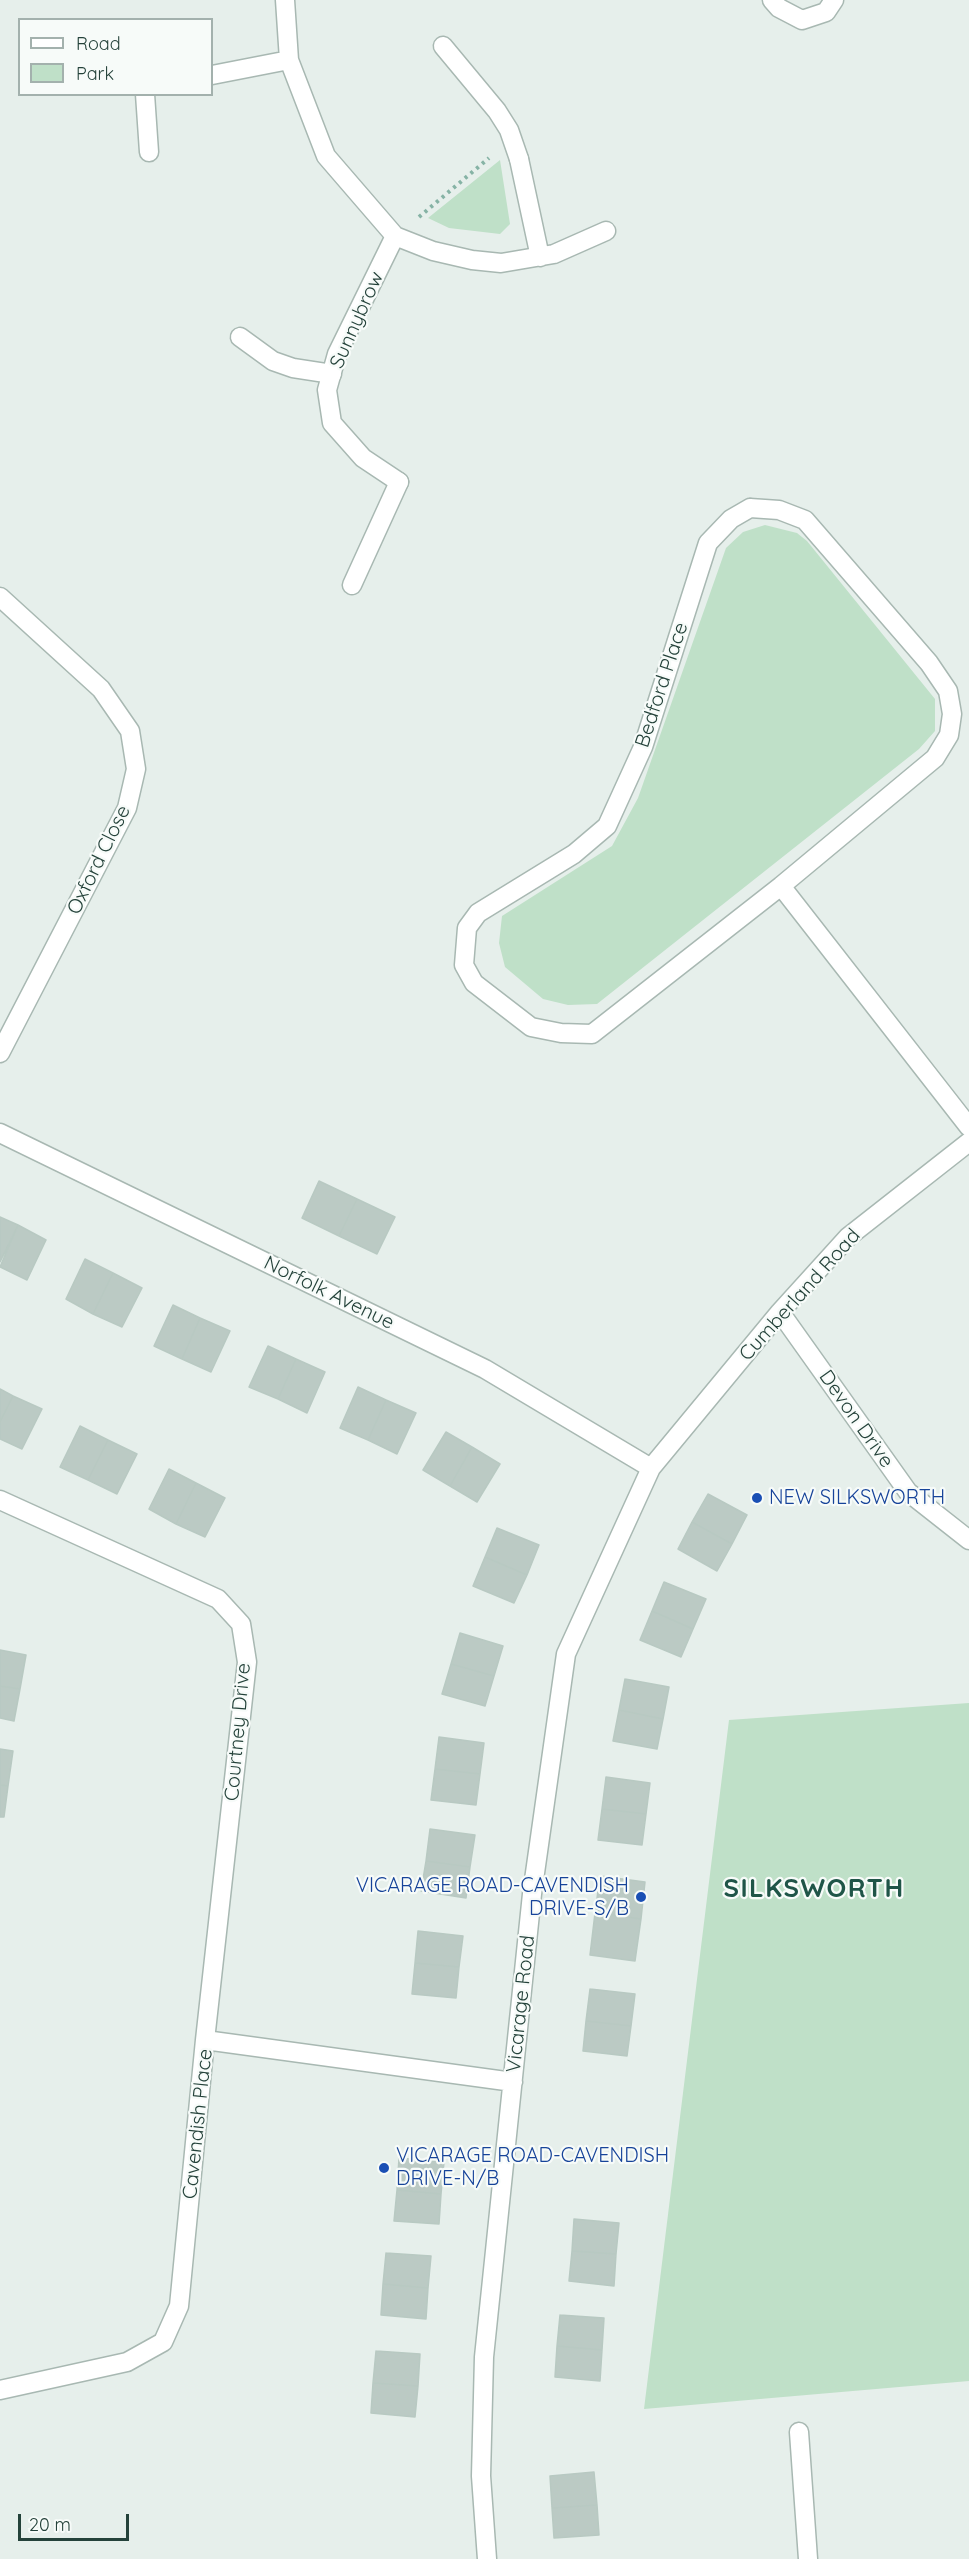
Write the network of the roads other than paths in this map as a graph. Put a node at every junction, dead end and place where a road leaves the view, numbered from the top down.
1 (285, 0) edge
2 (772, 0) edge
3 (834, 0) edge
4 (442, 46) dead end
5 (289, 60) junction
6 (213, 75) edge
7 (145, 96) edge
8 (149, 152) dead end
9 (606, 231) dead end
10 (395, 236) junction
11 (540, 257) junction
12 (240, 337) dead end
13 (332, 375) junction
14 (352, 585) dead end
15 (0, 597) edge
16 (781, 886) junction
17 (0, 1053) edge
18 (969, 1127) edge
19 (0, 1133) edge
20 (969, 1142) edge
21 (780, 1312) junction
22 (651, 1468) junction
23 (0, 1500) edge
24 (969, 1540) edge
25 (205, 2040) junction
26 (513, 2082) junction
27 (0, 2390) edge
28 (799, 2432) dead end
29 (487, 2559) edge
30 (808, 2559) edge

1 - 5 street
2 - 3 street
4 - 11 street
5 - 6 street
5 - 10 street
7 - 8 street
9 - 11 street
10 - 11 street
10 - 13 street, Sunnybrow
12 - 13 street
13 - 14 street, Sunnybrow
15 - 17 street, Oxford Close
16 - 16 street, Bedford Place
16 - 18 street
19 - 22 street, Norfolk Avenue
20 - 21 street, Cumberland Road
21 - 22 street, Cumberland Road
21 - 24 street, Devon Drive
22 - 26 street, Vicarage Road
23 - 25 street, Courtney Drive
25 - 26 street, Cavendish Place
25 - 27 street, Cavendish Place
26 - 29 street, Vicarage Road
28 - 30 street

